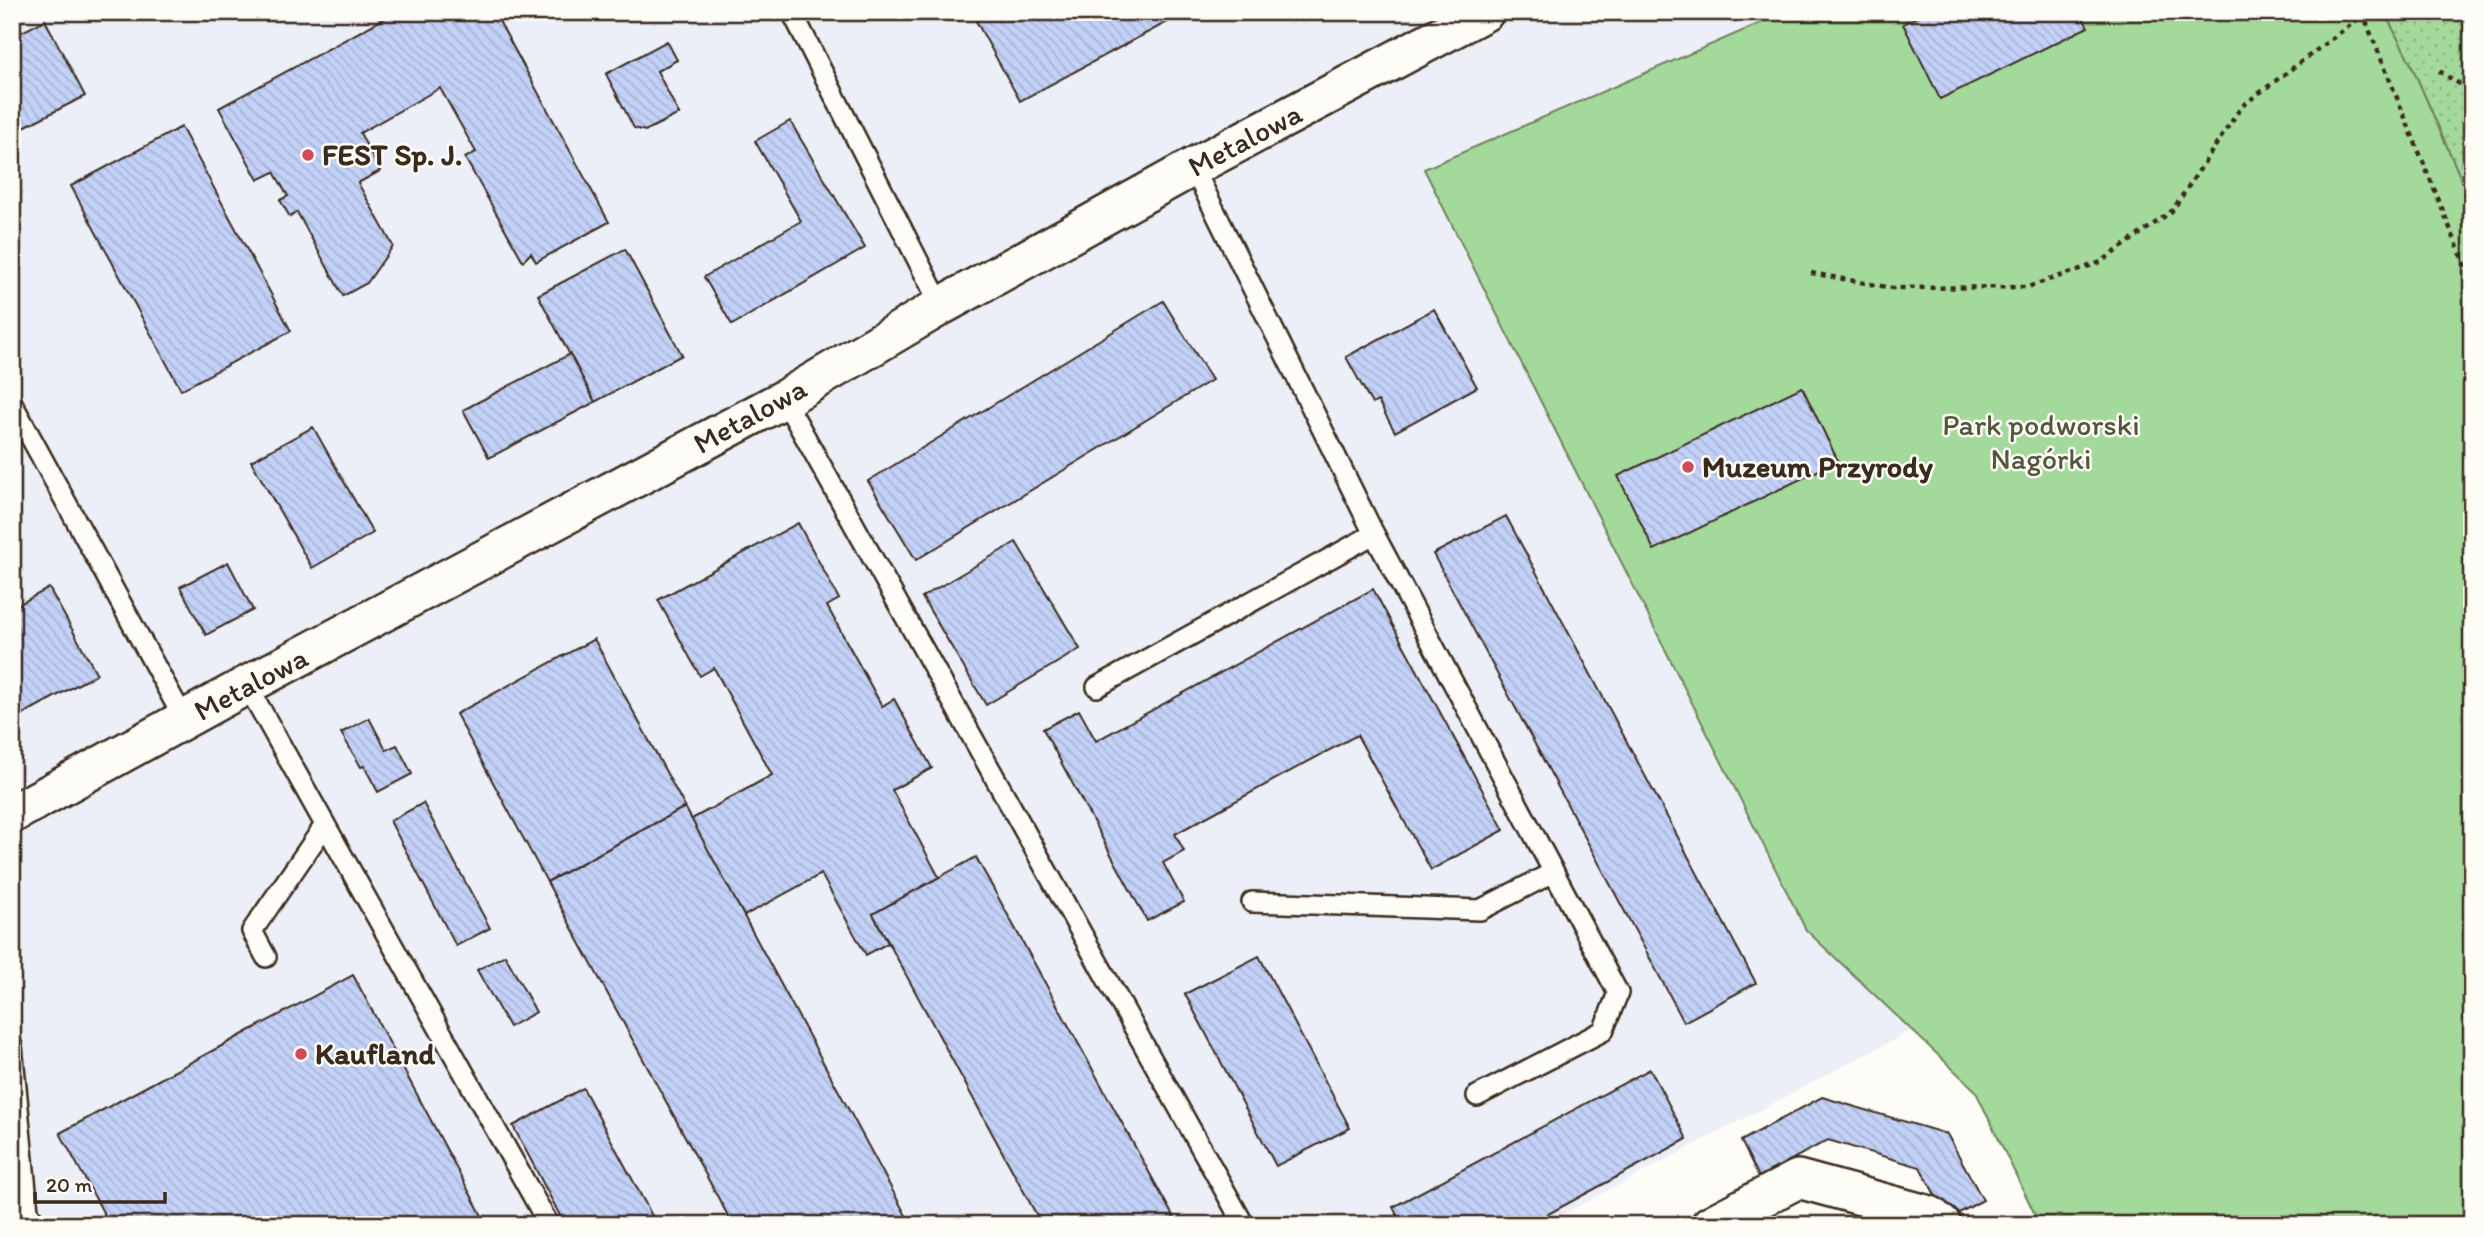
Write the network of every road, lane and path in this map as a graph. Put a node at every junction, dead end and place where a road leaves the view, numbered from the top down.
1 (792, 12) edge
2 (1485, 12) edge
3 (2362, 14) edge
4 (2439, 71) dead end
5 (2472, 92) edge
6 (1193, 167) junction
7 (1811, 273) dead end
8 (2472, 282) edge
9 (941, 306) junction
10 (784, 399) junction
11 (12, 403) edge
12 (1374, 534) junction
13 (247, 685) junction
14 (1097, 687) dead end
15 (184, 719) junction
16 (12, 814) edge
17 (325, 825) junction
18 (1554, 872) junction
19 (1252, 902) dead end
20 (266, 957) dead end
21 (12, 1046) edge
22 (1477, 1096) dead end
23 (1237, 1222) edge
24 (36, 1225) edge
25 (549, 1225) edge
26 (1710, 1225) edge
27 (1942, 1225) edge

1 - 9 lane
2 - 6 street, Metalowa
3 - 7 path
3 - 8 path
4 - 5 path
6 - 9 street, Metalowa
6 - 12 lane
9 - 10 street, Metalowa
10 - 13 street, Metalowa
10 - 23 lane
11 - 15 lane
12 - 14 lane
12 - 18 lane
13 - 15 street, Metalowa
13 - 17 lane
15 - 16 street, Metalowa
17 - 20 lane
17 - 25 lane
18 - 19 lane
18 - 22 lane
21 - 24 lane
26 - 27 street

